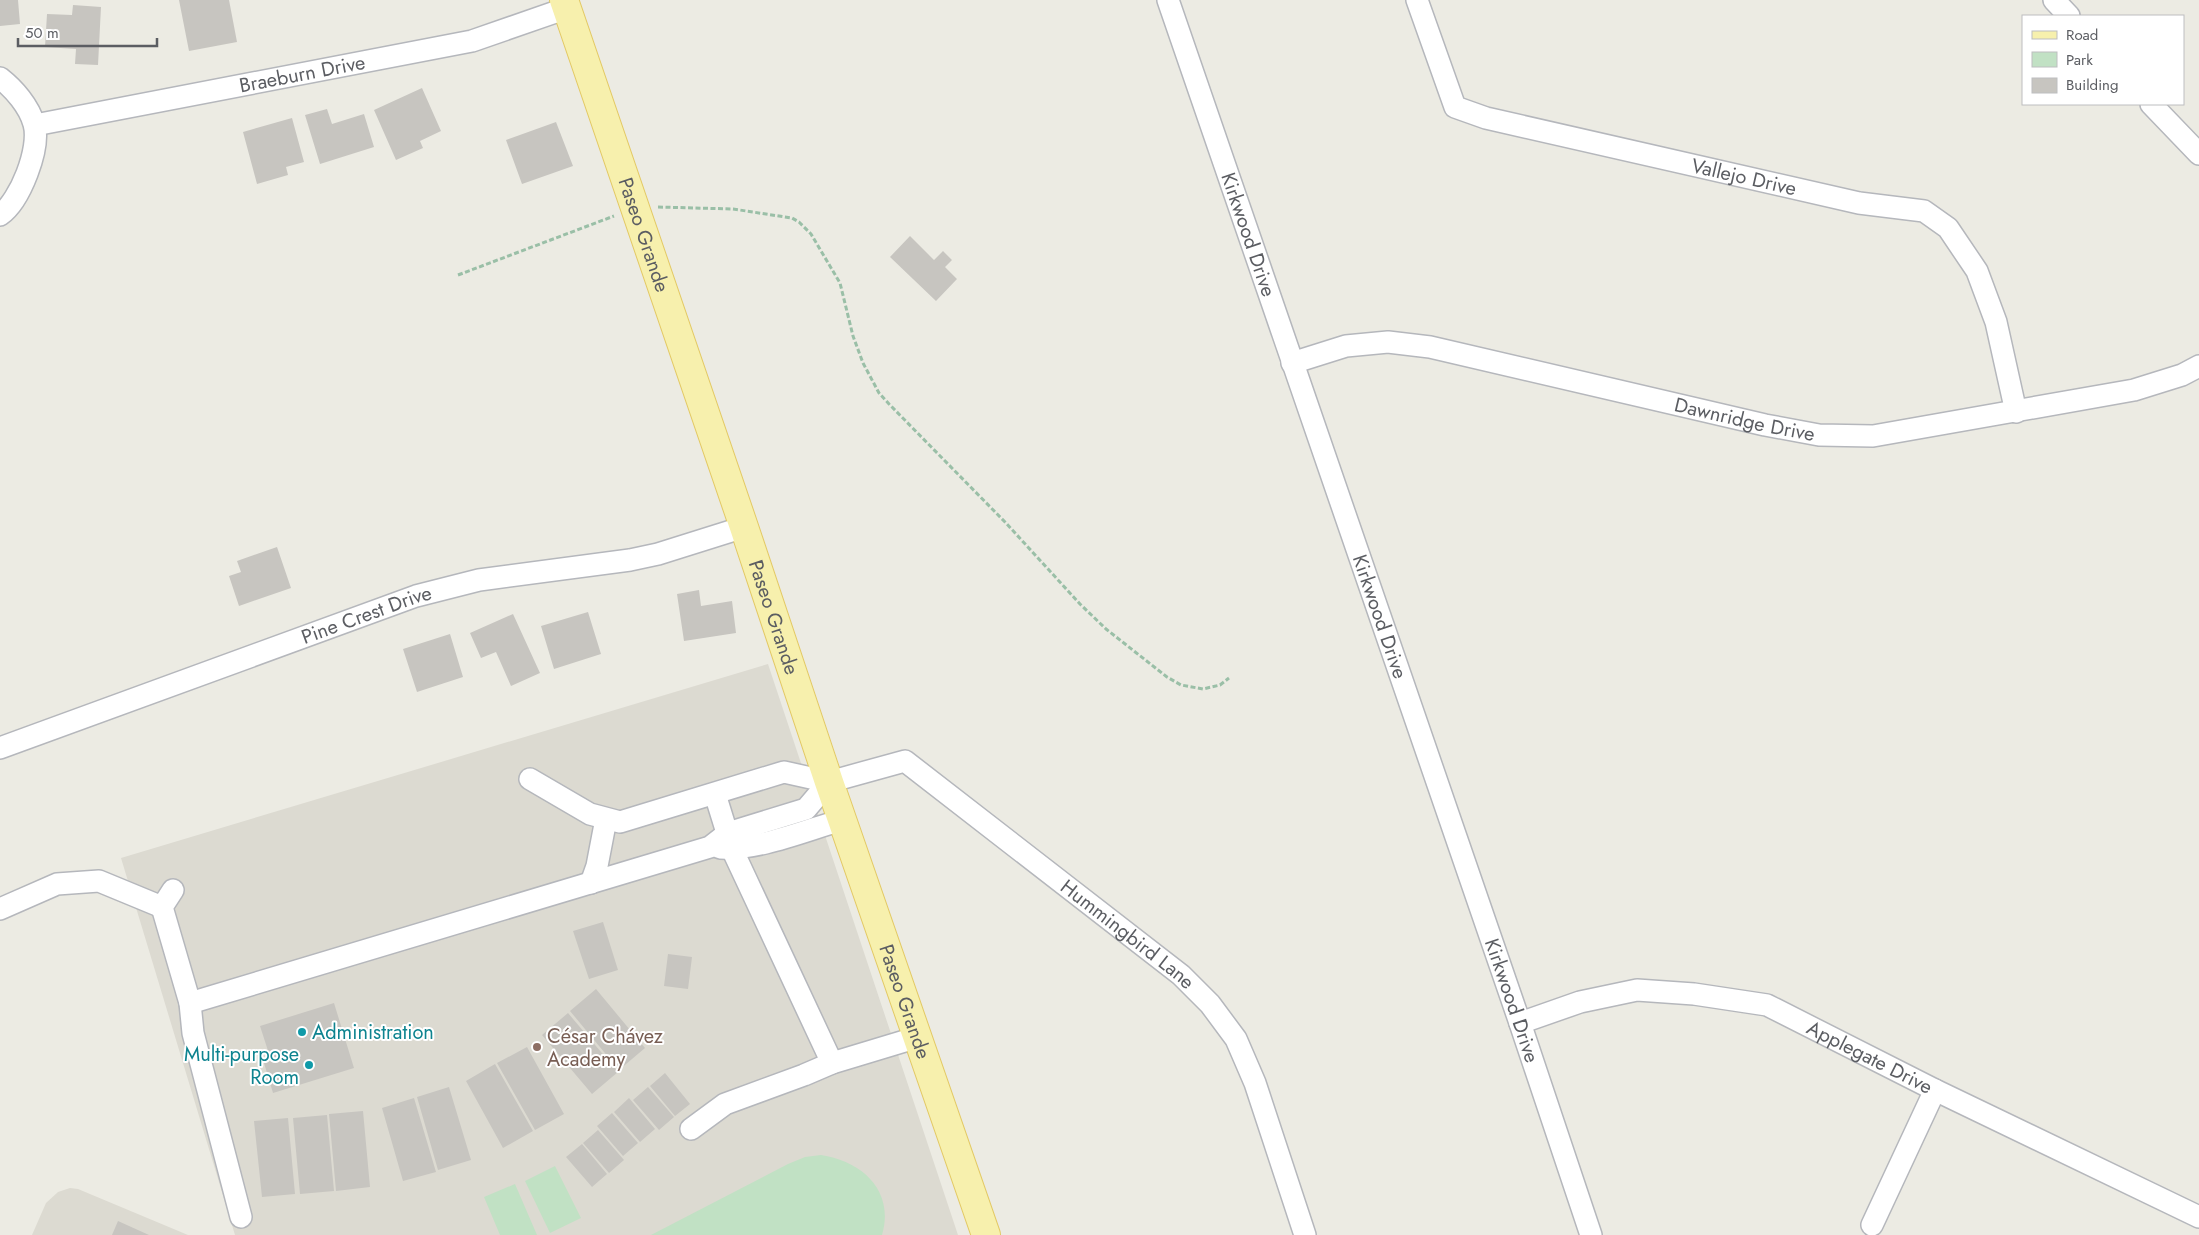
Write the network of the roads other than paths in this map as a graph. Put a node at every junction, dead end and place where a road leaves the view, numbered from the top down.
1 (1168, 0) edge
2 (1417, 0) edge
3 (565, 4) edge
4 (0, 78) edge
5 (2152, 105) edge
6 (35, 125) junction
7 (2199, 154) edge
8 (0, 215) edge
9 (1292, 363) junction
10 (2199, 366) edge
11 (2016, 412) junction
12 (744, 527) junction
13 (0, 748) edge
14 (530, 779) dead end
15 (829, 782) junction
16 (715, 794) junction
17 (606, 818) junction
18 (842, 820) junction
19 (730, 840) junction
20 (591, 883) junction
21 (0, 909) edge
22 (190, 1003) junction
23 (1520, 1022) junction
24 (918, 1037) junction
25 (832, 1063) junction
26 (1935, 1090) junction
27 (691, 1128) dead end
28 (241, 1217) dead end
29 (2199, 1217) edge
30 (1872, 1225) dead end
31 (986, 1235) edge
32 (1306, 1235) edge
33 (1591, 1235) edge

1 - 9 street, Kirkwood Drive
2 - 11 street, Vallejo Drive
3 - 6 street, Braeburn Drive
3 - 12 main road, Paseo Grande
4 - 6 street
5 - 7 street
6 - 8 street
9 - 11 street, Dawnridge Drive
9 - 23 street, Kirkwood Drive
10 - 11 street, Dawnridge Drive
12 - 13 street, Pine Crest Drive
12 - 15 main road, Paseo Grande
14 - 17 street
15 - 16 street
15 - 18 main road, Paseo Grande
15 - 19 street
15 - 32 street, Hummingbird Lane
16 - 17 street
16 - 19 street
17 - 20 street
18 - 19 street
18 - 24 main road, Paseo Grande
19 - 20 street
19 - 25 street
20 - 22 street
21 - 22 street
22 - 28 street
23 - 26 street, Applegate Drive
23 - 33 street, Kirkwood Drive
24 - 25 street
24 - 31 main road, Paseo Grande
25 - 27 street
26 - 29 street, Applegate Drive
26 - 30 street

